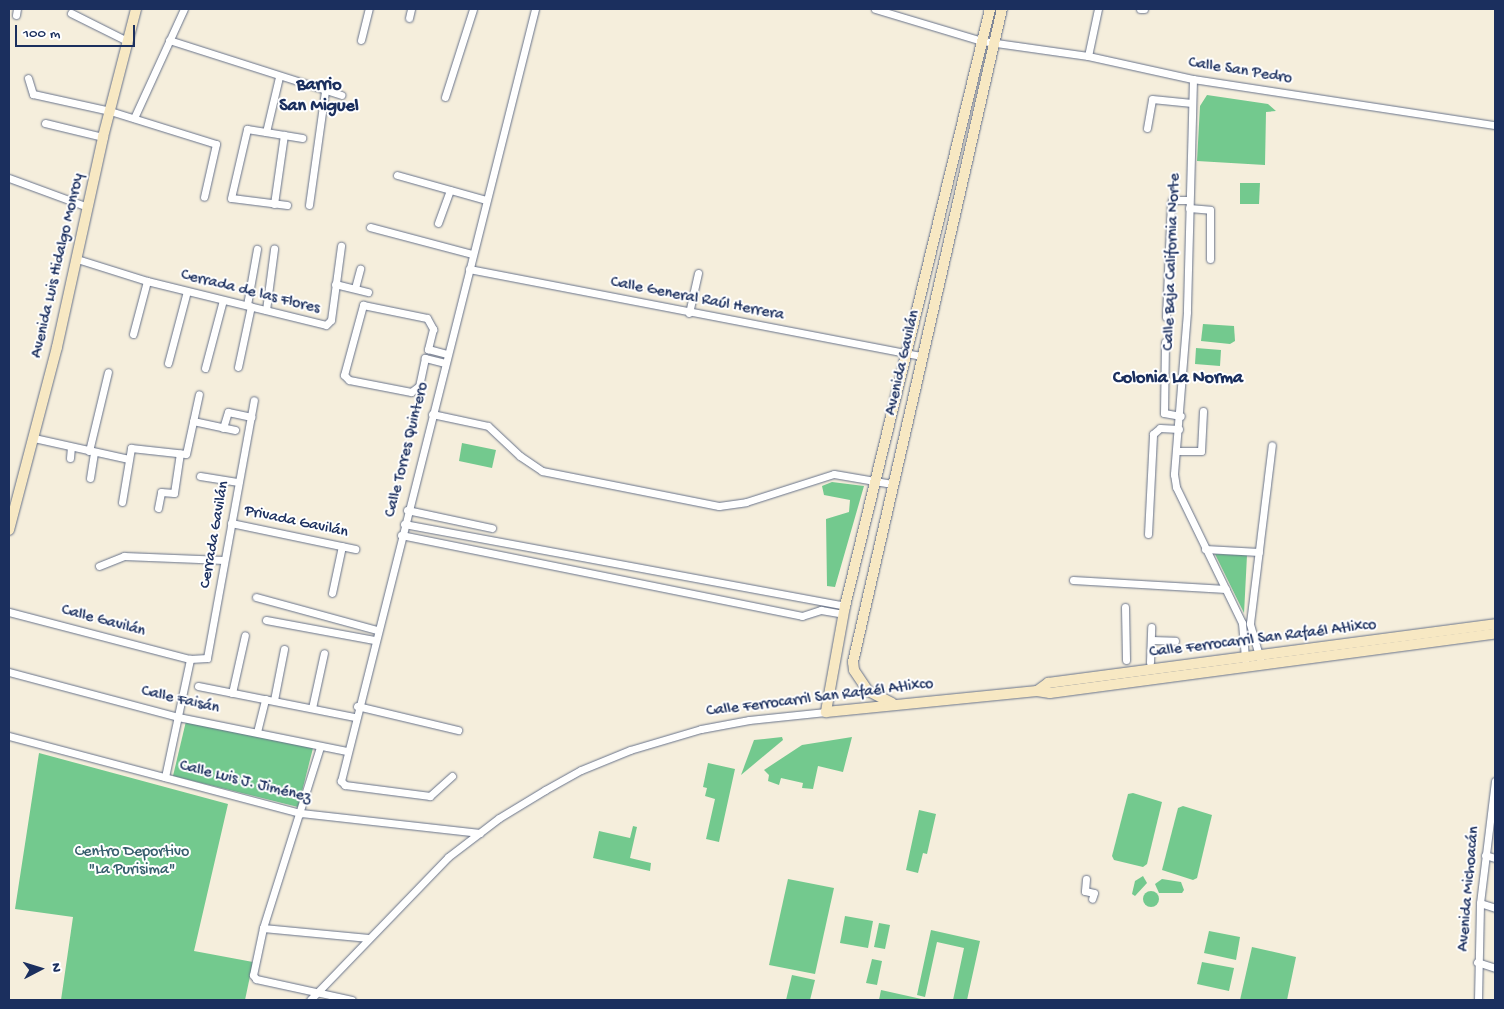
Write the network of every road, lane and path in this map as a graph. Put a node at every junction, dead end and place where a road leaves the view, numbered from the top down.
1 (136, 9) edge
2 (184, 9) edge
3 (368, 9) edge
4 (411, 9) edge
5 (473, 9) edge
6 (535, 9) edge
7 (874, 9) edge
8 (990, 9) edge
9 (1002, 9) edge
10 (1098, 9) edge
11 (1140, 9) edge
12 (1144, 9) edge
13 (71, 13) dead end
14 (409, 18) dead end
15 (169, 40) junction
16 (361, 40) dead end
17 (128, 41) junction
18 (982, 41) junction
19 (994, 43) junction
20 (1088, 56) junction
21 (279, 76) junction
22 (28, 78) dead end
23 (1193, 79) junction
24 (325, 90) junction
25 (341, 95) dead end
26 (445, 97) dead end
27 (1192, 103) junction
28 (110, 111) junction
29 (134, 118) junction
30 (45, 123) dead end
31 (1495, 125) edge
32 (1147, 128) dead end
33 (266, 132) junction
34 (284, 135) junction
35 (103, 136) junction
36 (302, 138) dead end
37 (397, 175) dead end
38 (9, 178) edge
39 (450, 190) junction
40 (204, 197) dead end
41 (486, 200) junction
42 (1189, 200) junction
43 (274, 204) junction
44 (288, 205) dead end
45 (309, 205) dead end
46 (88, 207) junction
47 (1189, 208) junction
48 (438, 223) dead end
49 (370, 227) dead end
50 (340, 246) dead end
51 (257, 249) dead end
52 (274, 249) dead end
53 (472, 254) junction
54 (77, 259) junction
55 (1210, 259) dead end
56 (360, 269) dead end
57 (469, 269) junction
58 (698, 273) dead end
59 (147, 281) junction
60 (336, 284) junction
61 (355, 288) junction
62 (187, 291) junction
63 (368, 292) dead end
64 (223, 300) junction
65 (249, 306) junction
66 (266, 310) junction
67 (689, 314) junction
68 (1166, 317) dead end
69 (133, 334) dead end
70 (1165, 342) dead end
71 (908, 353) junction
72 (447, 354) junction
73 (922, 356) junction
74 (168, 363) dead end
75 (445, 363) junction
76 (205, 368) dead end
77 (238, 368) dead end
78 (108, 372) dead end
79 (199, 394) dead end
80 (254, 400) dead end
81 (1203, 411) dead end
82 (432, 414) junction
83 (1181, 416) junction
84 (251, 417) junction
85 (193, 421) junction
86 (223, 428) junction
87 (1180, 429) junction
88 (235, 430) dead end
89 (34, 438) junction
90 (1272, 445) dead end
91 (71, 446) junction
92 (92, 451) junction
93 (1176, 451) junction
94 (180, 453) junction
95 (70, 458) dead end
96 (129, 459) junction
97 (200, 476) dead end
98 (90, 478) dead end
99 (878, 480) junction
100 (239, 482) junction
101 (892, 484) junction
102 (122, 502) dead end
103 (158, 508) dead end
104 (407, 510) junction
105 (231, 524) junction
106 (404, 524) junction
107 (492, 528) dead end
108 (9, 530) edge
109 (1148, 534) dead end
110 (401, 535) junction
111 (342, 546) junction
112 (356, 549) dead end
113 (1205, 549) junction
114 (1259, 552) junction
115 (224, 560) junction
116 (99, 566) dead end
117 (1073, 580) dead end
118 (1226, 589) junction
119 (332, 594) dead end
120 (256, 598) dead end
121 (1125, 607) dead end
122 (844, 610) junction
123 (9, 612) edge
124 (266, 620) dead end
125 (1246, 623) junction
126 (1495, 624) edge
127 (1152, 627) dead end
128 (377, 630) junction
129 (1495, 634) edge
130 (245, 635) dead end
131 (374, 640) junction
132 (1151, 640) junction
133 (1175, 641) dead end
134 (284, 650) dead end
135 (324, 653) dead end
136 (1259, 657) junction
137 (190, 659) junction
138 (1126, 660) dead end
139 (1150, 662) dead end
140 (1247, 663) junction
141 (1265, 666) junction
142 (9, 672) edge
143 (198, 686) dead end
144 (232, 693) junction
145 (265, 698) junction
146 (274, 700) junction
147 (896, 704) junction
148 (357, 706) junction
149 (312, 708) junction
150 (826, 712) junction
151 (178, 717) junction
152 (355, 717) junction
153 (458, 730) dead end
154 (257, 732) junction
155 (9, 736) edge
156 (320, 747) junction
157 (347, 751) junction
158 (452, 776) dead end
159 (165, 777) junction
160 (1495, 781) edge
161 (300, 813) junction
162 (480, 833) junction
163 (1485, 855) junction
164 (1495, 858) edge
165 (1086, 879) dead end
166 (1092, 899) dead end
167 (1480, 904) junction
168 (1495, 908) edge
169 (263, 928) junction
170 (368, 938) junction
171 (1477, 962) junction
172 (1495, 968) edge
173 (317, 993) junction
174 (310, 1000) edge
175 (352, 1000) edge
176 (1478, 1000) edge

1 - 17 main road, Avenida Luis Hidalgo Monroy
2 - 15 street
3 - 16 street
4 - 14 street
5 - 26 street
6 - 41 street, Calle Torres Quintero
7 - 18 street, Calle San Pedro
8 - 18 main road, Avenida Gavilán
9 - 19 main road, Avenida Gavilán
10 - 20 street
11 - 12 street
13 - 17 street
15 - 21 street
15 - 29 street
17 - 28 main road, Avenida Luis Hidalgo Monroy
18 - 19 street, Calle San Pedro
18 - 71 main road, Avenida Gavilán
19 - 20 street, Calle San Pedro
19 - 73 main road, Avenida Gavilán
20 - 23 street, Calle San Pedro
21 - 24 street
21 - 33 street
22 - 28 street
23 - 27 street, Calle Baja California Norte
23 - 31 street, Calle San Pedro
24 - 25 street
24 - 45 street
27 - 32 street
27 - 42 street, Calle Baja California Norte
28 - 29 street
28 - 35 main road, Avenida Luis Hidalgo Monroy
29 - 40 street
30 - 35 street
33 - 34 street
33 - 43 street
34 - 36 street
34 - 43 street
35 - 46 main road, Avenida Luis Hidalgo Monroy
37 - 39 street
38 - 46 street
39 - 41 street
39 - 48 street
41 - 53 street, Calle Torres Quintero
42 - 47 street, Calle Baja California Norte
42 - 68 street
43 - 44 street
46 - 54 main road, Avenida Luis Hidalgo Monroy
47 - 55 street
47 - 83 street, Calle Baja California Norte
49 - 53 street
50 - 60 street, Cerrada de las Flores
51 - 65 street
52 - 66 street
53 - 57 street, Calle Torres Quintero
54 - 59 street, Cerrada de las Flores
54 - 89 main road, Avenida Luis Hidalgo Monroy
56 - 61 street
57 - 67 street, Calle General Raúl Herrera
57 - 72 street, Calle Torres Quintero
58 - 67 street
59 - 62 street, Cerrada de las Flores
59 - 69 street
60 - 61 street
60 - 66 street, Cerrada de las Flores
61 - 63 street
62 - 64 street, Cerrada de las Flores
62 - 74 street
64 - 65 street, Cerrada de las Flores
64 - 76 street
65 - 66 street, Cerrada de las Flores
65 - 77 street
67 - 71 street, Calle General Raúl Herrera
70 - 83 street
71 - 73 street, Calle General Raúl Herrera
71 - 99 main road, Avenida Gavilán
72 - 75 street, Calle Torres Quintero
72 - 75 street
73 - 101 main road, Avenida Gavilán
75 - 82 street, Calle Torres Quintero
78 - 92 street
79 - 85 street
80 - 84 street, Cerrada Gavilán
81 - 93 street
82 - 99 street
82 - 104 street, Calle Torres Quintero
83 - 87 street, Calle Baja California Norte
84 - 86 street
84 - 100 street, Cerrada Gavilán
85 - 86 street
85 - 94 street
86 - 88 street
87 - 93 street, Calle Baja California Norte
87 - 109 street
89 - 91 street
89 - 108 main road, Avenida Luis Hidalgo Monroy
90 - 114 street
91 - 92 street
91 - 95 street
92 - 96 street
92 - 98 street
93 - 113 street, Calle Baja California Norte
94 - 96 street
94 - 103 street
96 - 102 street
97 - 100 street
99 - 101 street
99 - 122 main road, Avenida Gavilán
100 - 105 street, Cerrada Gavilán
101 - 147 main road, Avenida Gavilán
104 - 106 street, Calle Torres Quintero
104 - 107 street
105 - 111 street, Privada Gavilán
105 - 115 street, Cerrada Gavilán
106 - 110 street, Calle Torres Quintero
106 - 122 street
110 - 122 street
110 - 128 street, Calle Torres Quintero
111 - 112 street, Privada Gavilán
111 - 119 street
113 - 114 street
113 - 118 street, Calle Baja California Norte
114 - 125 street
115 - 116 street
115 - 137 street, Cerrada Gavilán
117 - 118 street
118 - 125 street, Calle Baja California Norte
120 - 128 street
121 - 138 street
122 - 150 main road, Avenida Gavilán
123 - 137 street, Calle Gavilán
124 - 131 street
125 - 136 street
125 - 140 street, Calle Baja California Norte
126 - 136 main road, Calle Ferrocarril San Rafaél Atlixco
127 - 132 street
128 - 131 street, Calle Torres Quintero
129 - 141 main road, Calle Ferrocarril San Rafaél Atlixco
130 - 144 street
131 - 148 street, Calle Torres Quintero
132 - 133 street
132 - 139 street
134 - 146 street
135 - 149 street
136 - 140 main road, Calle Ferrocarril San Rafaél Atlixco
136 - 141 street
137 - 151 street
140 - 141 main road, Calle Ferrocarril San Rafaél Atlixco
140 - 147 main road, Calle Ferrocarril San Rafaél Atlixco
142 - 151 street, Calle Faisán
143 - 144 street
144 - 145 street
145 - 146 street
145 - 154 street
146 - 149 street
147 - 150 main road, Calle Ferrocarril San Rafaél Atlixco
148 - 152 street, Calle Torres Quintero
148 - 153 street
149 - 152 street
150 - 162 street, Calle Ferrocarril San Rafaél Atlixco
151 - 154 street, Calle Faisán
151 - 159 street
152 - 157 street, Calle Torres Quintero
154 - 156 street, Calle Faisán
155 - 159 street, Calle Luis J. Jiménez
156 - 157 street, Calle Faisán
156 - 161 street
157 - 158 street, Calle Torres Quintero
159 - 161 street, Calle Luis J. Jiménez
160 - 163 street, Avenida Michoacán
161 - 162 street, Calle Luis J. Jiménez
161 - 169 street
162 - 170 street, Calle Ferrocarril San Rafaél Atlixco
163 - 164 street
163 - 167 street, Avenida Michoacán
165 - 166 street
167 - 168 street
167 - 171 street, Avenida Michoacán
169 - 170 street
169 - 173 street
170 - 173 street, Calle Ferrocarril San Rafaél Atlixco
171 - 172 street
171 - 176 street, Avenida Michoacán
173 - 174 street, Calle Ferrocarril San Rafaél Atlixco
173 - 175 street

